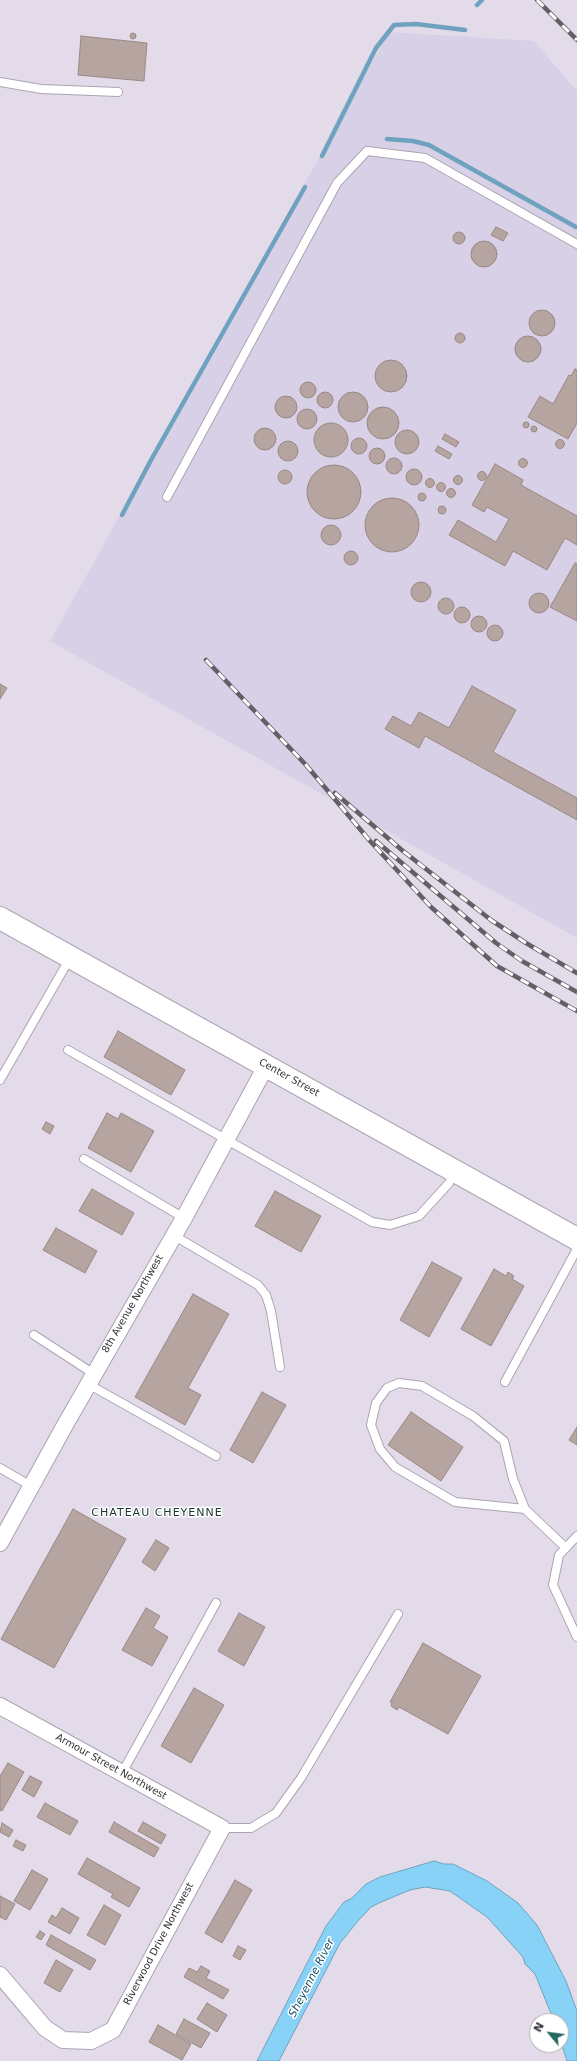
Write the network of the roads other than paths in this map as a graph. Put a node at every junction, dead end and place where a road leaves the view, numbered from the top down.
1 (0, 82) edge
2 (118, 92) dead end
3 (577, 244) edge
4 (167, 497) dead end
5 (0, 918) edge
6 (70, 957) junction
7 (68, 1050) dead end
8 (266, 1066) junction
9 (0, 1080) edge
10 (227, 1140) junction
11 (84, 1159) dead end
12 (455, 1171) junction
13 (184, 1218) junction
14 (173, 1235) junction
15 (577, 1239) edge
16 (577, 1249) edge
17 (34, 1335) dead end
18 (280, 1367) dead end
19 (91, 1379) junction
20 (505, 1382) dead end
21 (216, 1456) dead end
22 (0, 1468) edge
23 (31, 1486) junction
24 (525, 1509) junction
25 (577, 1536) edge
26 (0, 1543) edge
27 (566, 1548) junction
28 (216, 1603) dead end
29 (398, 1614) dead end
30 (577, 1637) edge
31 (0, 1706) edge
32 (122, 1773) junction
33 (222, 1828) junction
34 (0, 1975) edge

1 - 2 lane
3 - 4 lane
5 - 6 main road, Center Street
6 - 8 main road, Center Street
6 - 9 lane
7 - 10 lane
8 - 10 street, 8th Avenue Northwest
8 - 12 main road, Center Street
10 - 12 lane
10 - 13 street, 8th Avenue Northwest
11 - 13 lane
12 - 15 main road, Center Street
13 - 14 street, 8th Avenue Northwest
14 - 18 lane
14 - 19 street, 8th Avenue Northwest
16 - 20 lane
17 - 19 lane
19 - 21 lane
19 - 23 street, 8th Avenue Northwest
22 - 23 lane
23 - 26 street, 8th Avenue Northwest
24 - 24 lane
24 - 27 lane
25 - 27 lane
27 - 30 lane
28 - 32 lane
29 - 33 lane
31 - 32 street, Armour Street Northwest
32 - 33 street, Armour Street Northwest
33 - 34 street, Riverwood Drive Northwest

